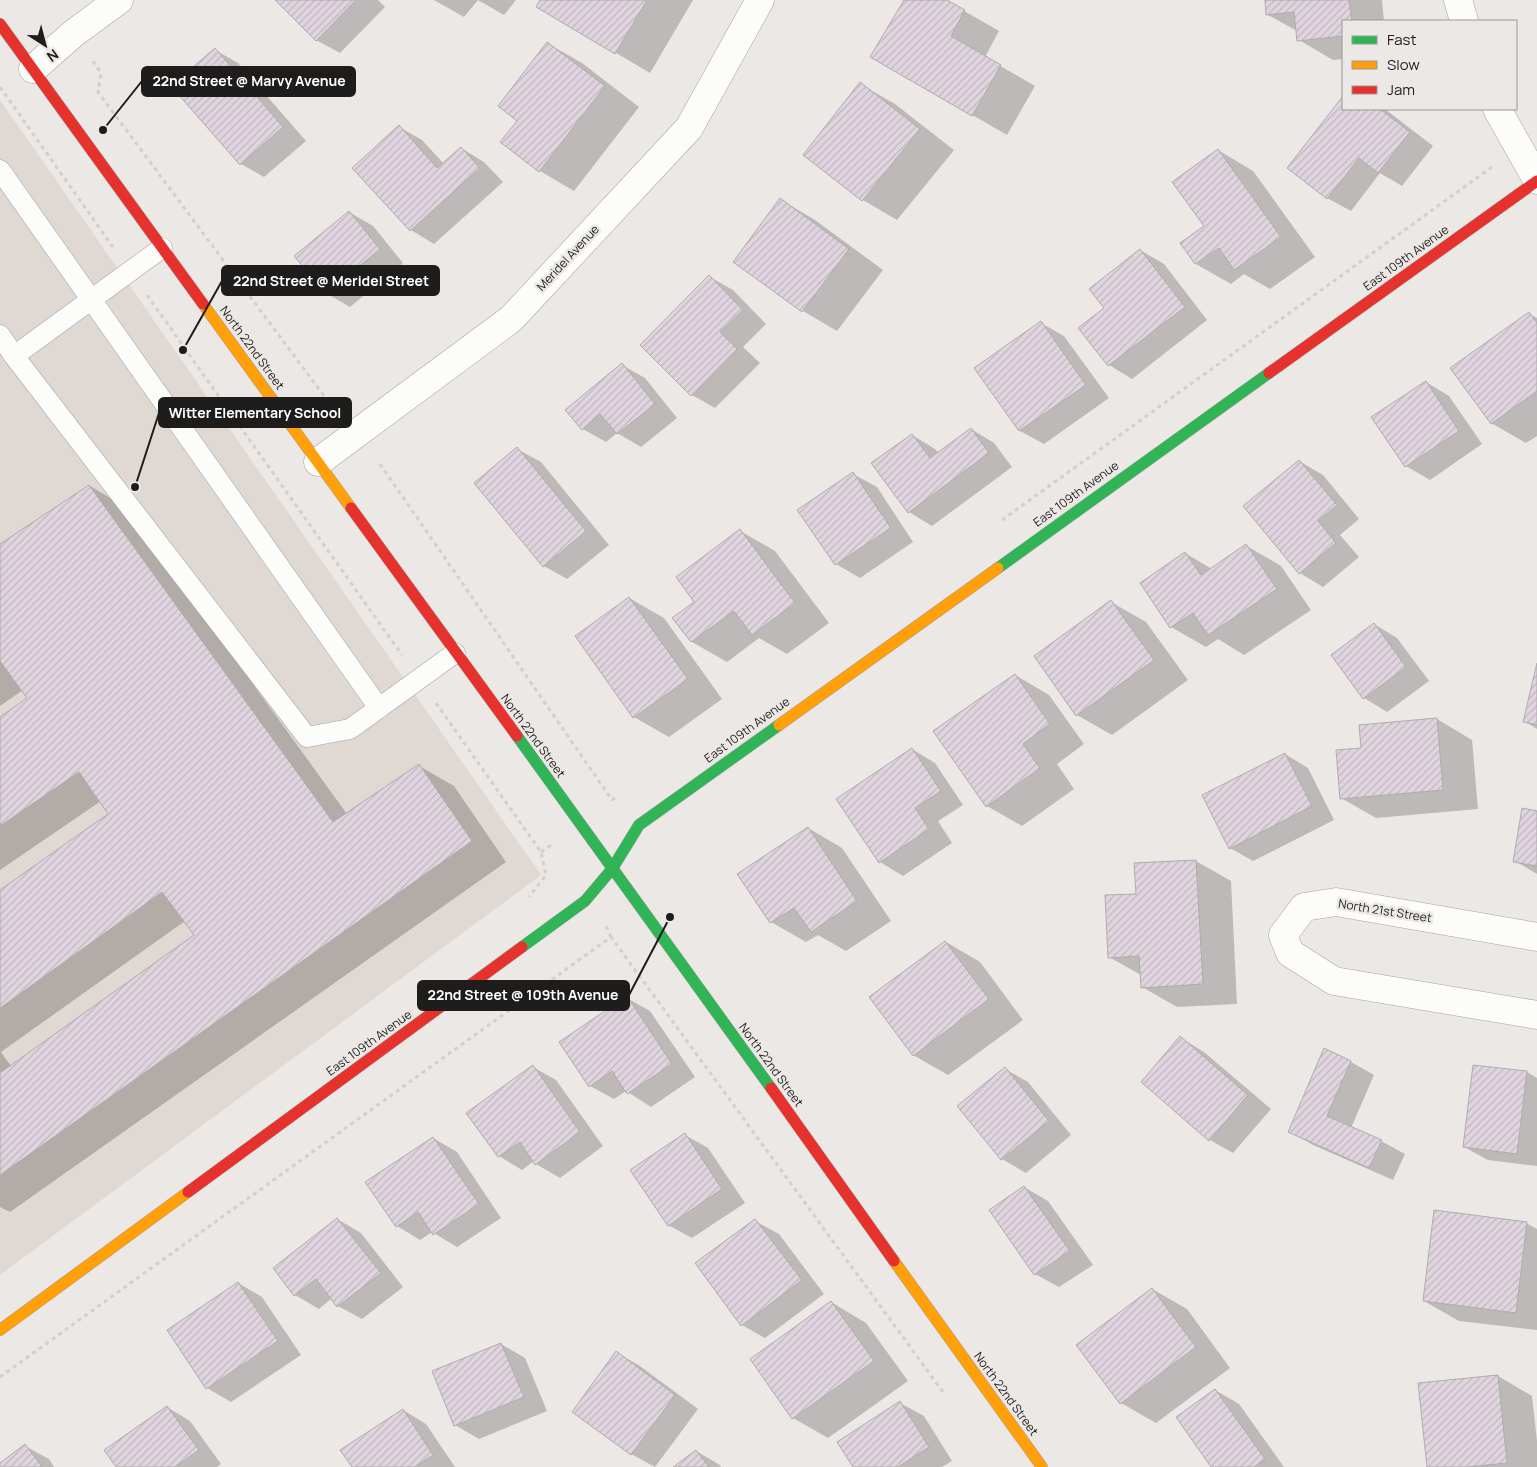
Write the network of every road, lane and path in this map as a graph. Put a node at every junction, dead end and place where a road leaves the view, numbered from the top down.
1 (120, 0) edge
2 (760, 0) edge
3 (1458, 0) edge
4 (1464, 20) edge
5 (0, 24) edge
6 (74, 33) junction
7 (33, 69) junction
8 (0, 87) edge
9 (1498, 110) edge
10 (1520, 149) junction
11 (0, 170) edge
12 (1537, 180) edge
13 (162, 248) junction
14 (130, 272) junction
15 (92, 300) junction
16 (0, 335) edge
17 (14, 356) junction
18 (334, 408) dead end
19 (318, 462) junction
20 (380, 464) dead end
21 (1000, 521) dead end
22 (455, 652) junction
23 (419, 679) junction
24 (379, 708) junction
25 (620, 794) dead end
26 (541, 852) dead end
27 (612, 869) junction
28 (1537, 937) edge
29 (1537, 1015) edge
30 (0, 1330) edge
31 (0, 1377) edge
32 (945, 1395) dead end
33 (1042, 1467) edge

1 - 6 street
2 - 19 street, Meridel Avenue
3 - 4 street
5 - 7 street, North 22nd Street
6 - 7 street
6 - 18 path
7 - 13 street, North 22nd Street
8 - 14 path
9 - 10 street
10 - 12 street
10 - 21 path
11 - 15 lane
12 - 27 street, East 109th Avenue
13 - 14 lane
13 - 19 street, North 22nd Street
14 - 15 lane
14 - 23 path
15 - 17 lane
15 - 24 lane
16 - 17 lane
17 - 24 lane
19 - 22 street, North 22nd Street
20 - 25 path
22 - 23 lane
22 - 27 street, North 22nd Street
23 - 24 lane
23 - 26 path
27 - 30 street, East 109th Avenue
27 - 33 street, North 22nd Street
28 - 29 street, North 21st Street
31 - 32 path

